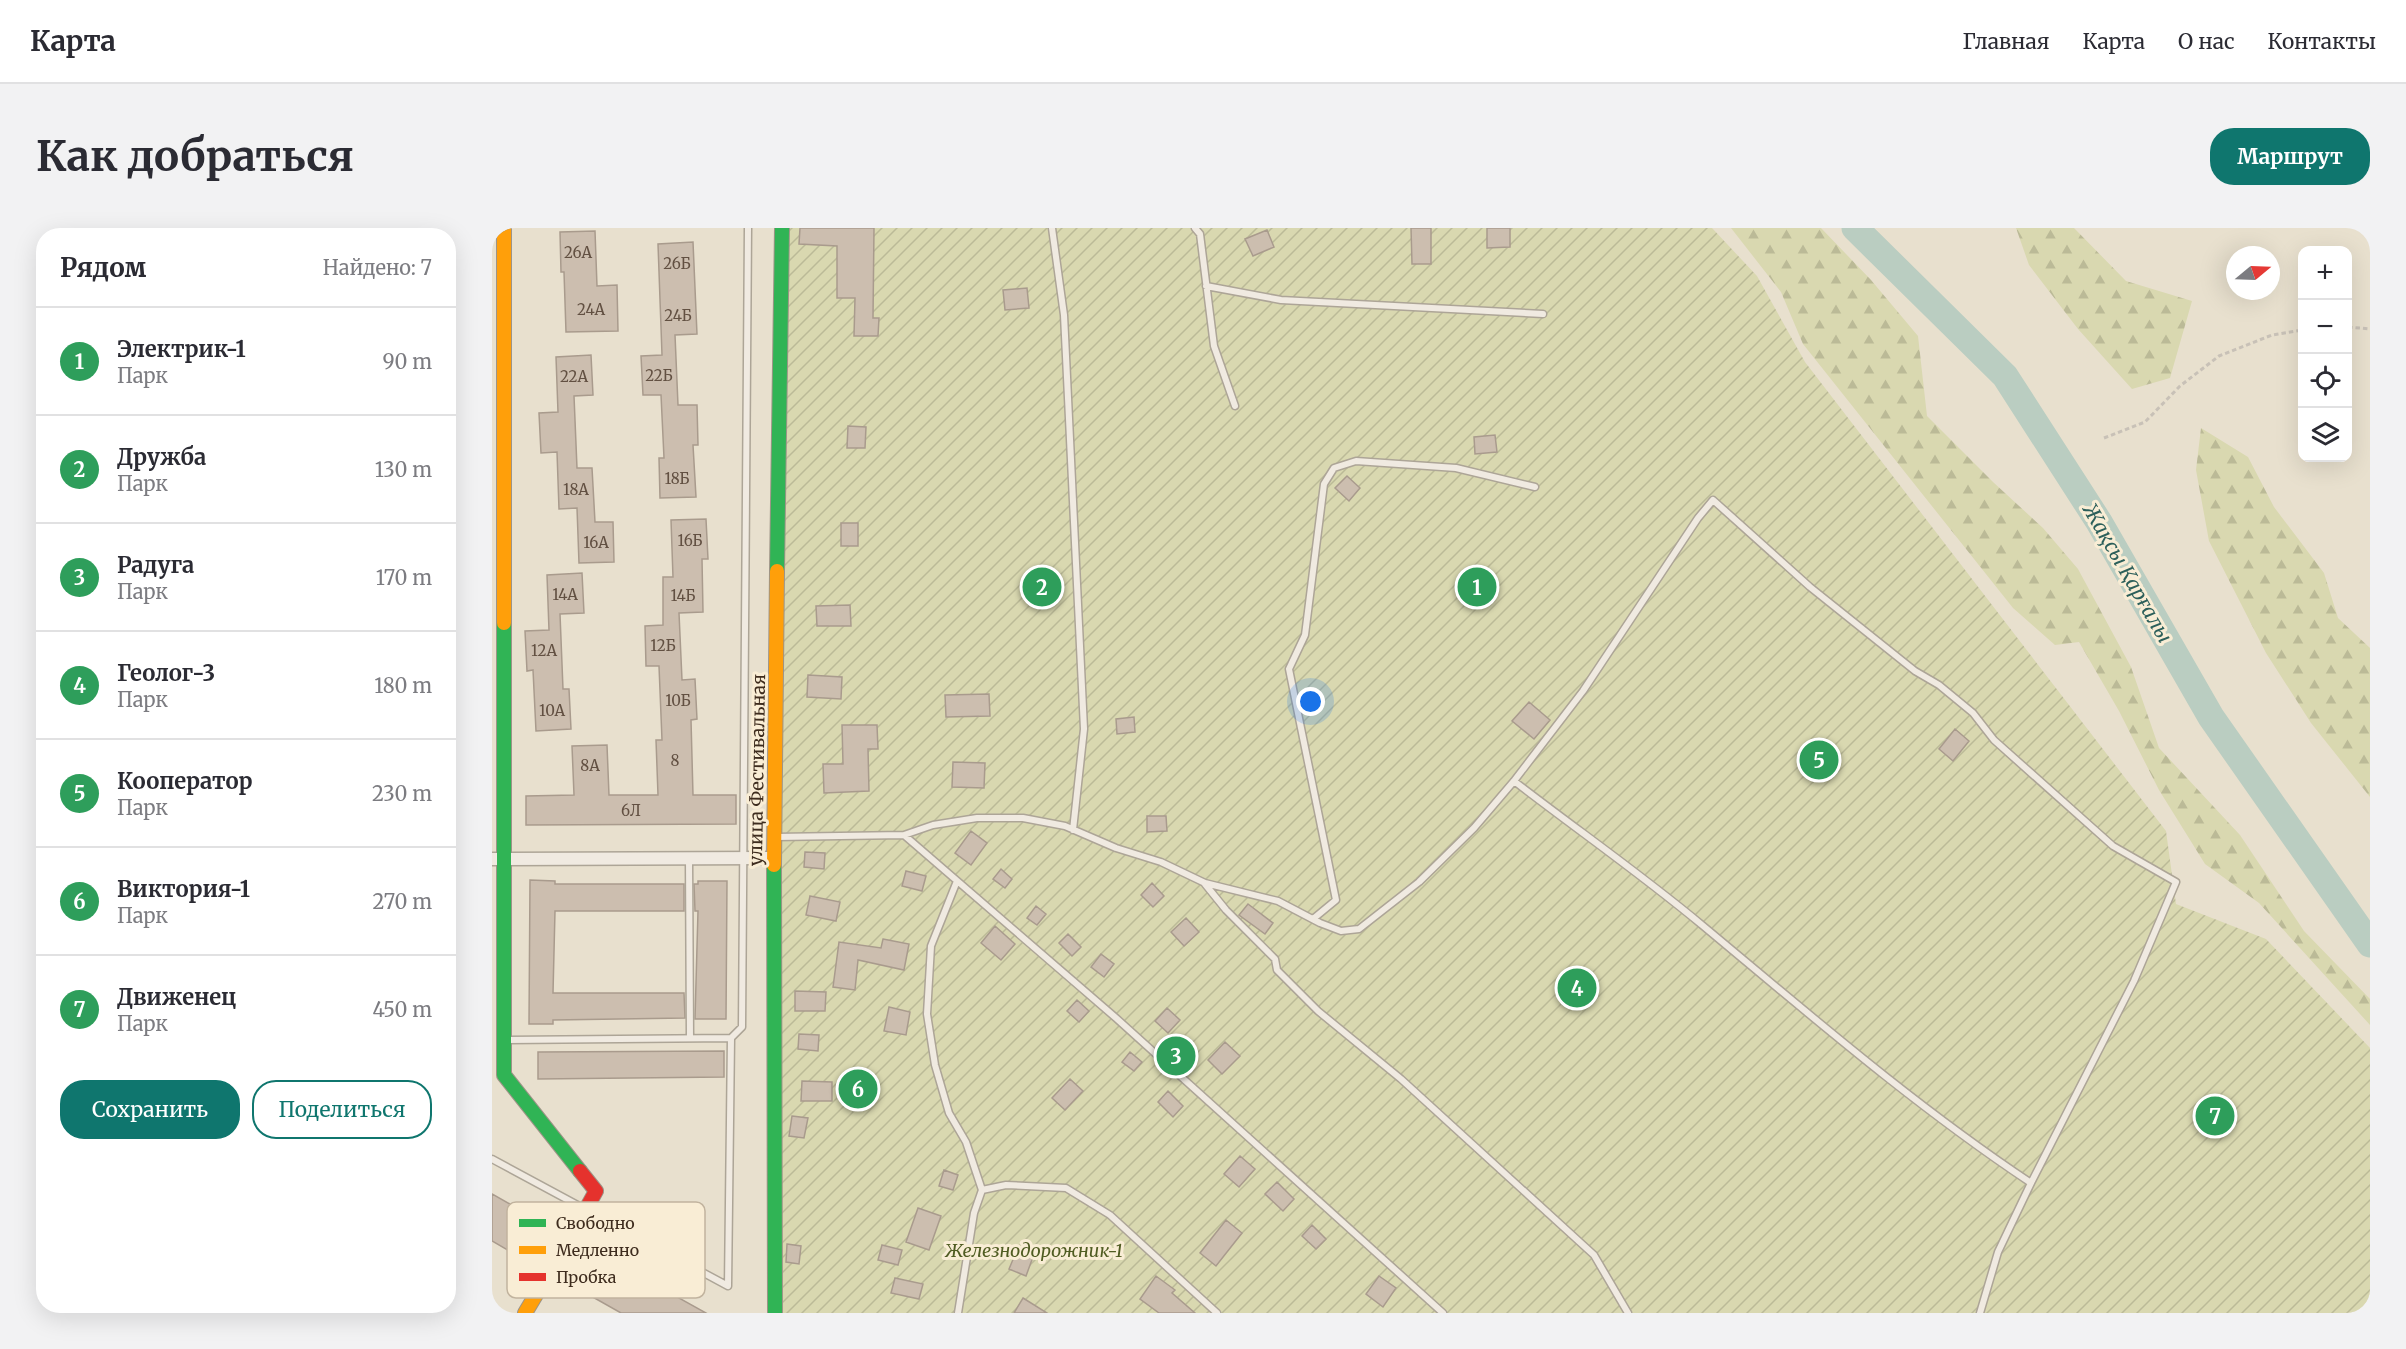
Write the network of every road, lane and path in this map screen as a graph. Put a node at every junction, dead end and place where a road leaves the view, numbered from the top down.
1 (504, 228) edge
2 (748, 228) edge
3 (782, 228) edge
4 (1052, 228) edge
5 (1195, 228) edge
6 (1206, 286) junction
7 (1543, 314) dead end
8 (2352, 327) edge
9 (2370, 329) edge
10 (2298, 331) edge
11 (1235, 406) dead end
12 (2104, 438) dead end
13 (1534, 487) dead end
14 (1514, 781) junction
15 (1073, 830) junction
16 (904, 835) junction
17 (774, 837) junction
18 (742, 858) junction
19 (774, 858) junction
20 (498, 859) edge
21 (689, 859) junction
22 (957, 881) junction
23 (1205, 883) junction
24 (1313, 920) junction
25 (690, 1038) junction
26 (731, 1038) junction
27 (504, 1040) junction
28 (492, 1159) edge
29 (2031, 1183) junction
30 (982, 1190) junction
31 (574, 1202) edge
32 (590, 1202) edge
33 (705, 1273) edge
34 (534, 1298) edge
35 (525, 1313) edge
36 (775, 1313) edge
37 (958, 1313) edge
38 (1217, 1313) edge
39 (1443, 1313) edge
40 (1628, 1313) edge
41 (1980, 1313) edge

1 - 20 street
2 - 18 lane
3 - 17 street, улица Фестивальная
4 - 15 lane
5 - 6 lane
6 - 7 lane
6 - 11 lane
8 - 9 path
10 - 12 path
13 - 24 lane
14 - 24 lane
14 - 29 lane
14 - 29 lane
15 - 16 lane
15 - 23 lane
16 - 17 lane
16 - 22 lane
17 - 19 street, улица Фестивальная
18 - 19 street
18 - 21 street
18 - 26 lane
19 - 36 street, улица Фестивальная
20 - 21 street
20 - 27 street
21 - 25 lane
22 - 30 lane
22 - 39 lane
23 - 24 lane
23 - 40 lane
25 - 26 lane
25 - 27 lane
26 - 33 lane
27 - 32 street
28 - 31 lane
29 - 41 lane
30 - 37 lane
30 - 38 lane
34 - 35 street

